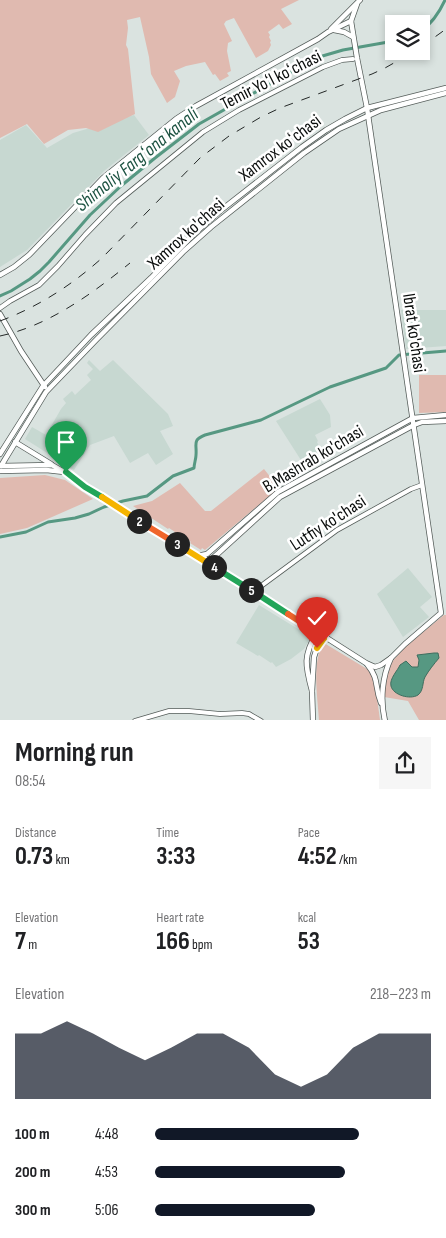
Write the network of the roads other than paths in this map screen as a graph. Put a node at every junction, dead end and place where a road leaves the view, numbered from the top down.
1 (358, 2) edge
2 (351, 21) junction
3 (334, 30) junction
4 (328, 32) junction
5 (354, 39) junction
6 (355, 58) junction
7 (446, 88) edge
8 (446, 93) edge
9 (367, 108) junction
10 (368, 115) junction
11 (0, 275) edge
12 (0, 308) edge
13 (0, 314) edge
14 (43, 386) junction
15 (48, 390) junction
16 (446, 415) edge
17 (413, 418) junction
18 (446, 421) edge
19 (414, 425) junction
20 (15, 442) junction
21 (0, 454) edge
22 (52, 465) junction
23 (0, 468) edge
24 (66, 472) junction
25 (422, 485) junction
26 (207, 554) junction
27 (197, 556) junction
28 (206, 561) junction
29 (253, 592) junction
30 (316, 632) junction
31 (324, 637) junction
32 (391, 658) junction
33 (366, 663) junction
34 (376, 681) junction
35 (383, 681) junction
36 (312, 691) junction
37 (382, 706) junction
38 (135, 720) edge
39 (261, 720) edge
40 (313, 720) edge
41 (384, 720) edge

1 - 2 main road
1 - 4 main road
2 - 3 main road
2 - 5 main road, Ibrat ko'chasi
3 - 4 main road
3 - 5 main road
4 - 11 main road
5 - 6 main road, Ibrat ko'chasi
6 - 9 main road, Ibrat ko'chasi
6 - 12 street, Temir Yoʻl koʻchasi
7 - 9 main road, Xamrox koʻchasi
8 - 10 main road, Xamrox ko'chasi
9 - 10 main road, Ibrat ko'chasi
9 - 14 main road, Xamrox koʻchasi
10 - 15 main road, Xamrox ko'chasi
10 - 17 main road, Ibrat ko'chasi
13 - 14 main road
14 - 15 main road
14 - 21 main road, Xamrox koʻchasi
15 - 20 main road, Xamrox ko'chasi
16 - 17 main road, B.Mashrab ko'chasi
17 - 19 main road, Ibrat ko'chasi
17 - 26 main road, B.Mashrab ko'chasi
18 - 19 main road, B.Mashrab ko'chasi
19 - 25 main road, Ibrat ko'chasi
19 - 28 main road, B.Mashrab ko'chasi
20 - 22 main road
20 - 23 main road, Xamrox ko'chasi
22 - 23 main road
22 - 24 main road
23 - 24 main road
24 - 27 main road
25 - 29 street, Lutfiy ko'chasi
25 - 32 main road, Ibrat ko'chasi
26 - 27 main road
26 - 28 main road
27 - 28 main road
28 - 29 main road
29 - 30 main road
30 - 31 main road
30 - 36 main road
31 - 33 main road
31 - 36 main road
32 - 33 main road
32 - 35 main road
33 - 34 main road
34 - 35 main road
34 - 37 main road
35 - 37 main road
36 - 40 main road
37 - 41 main road
38 - 39 street

